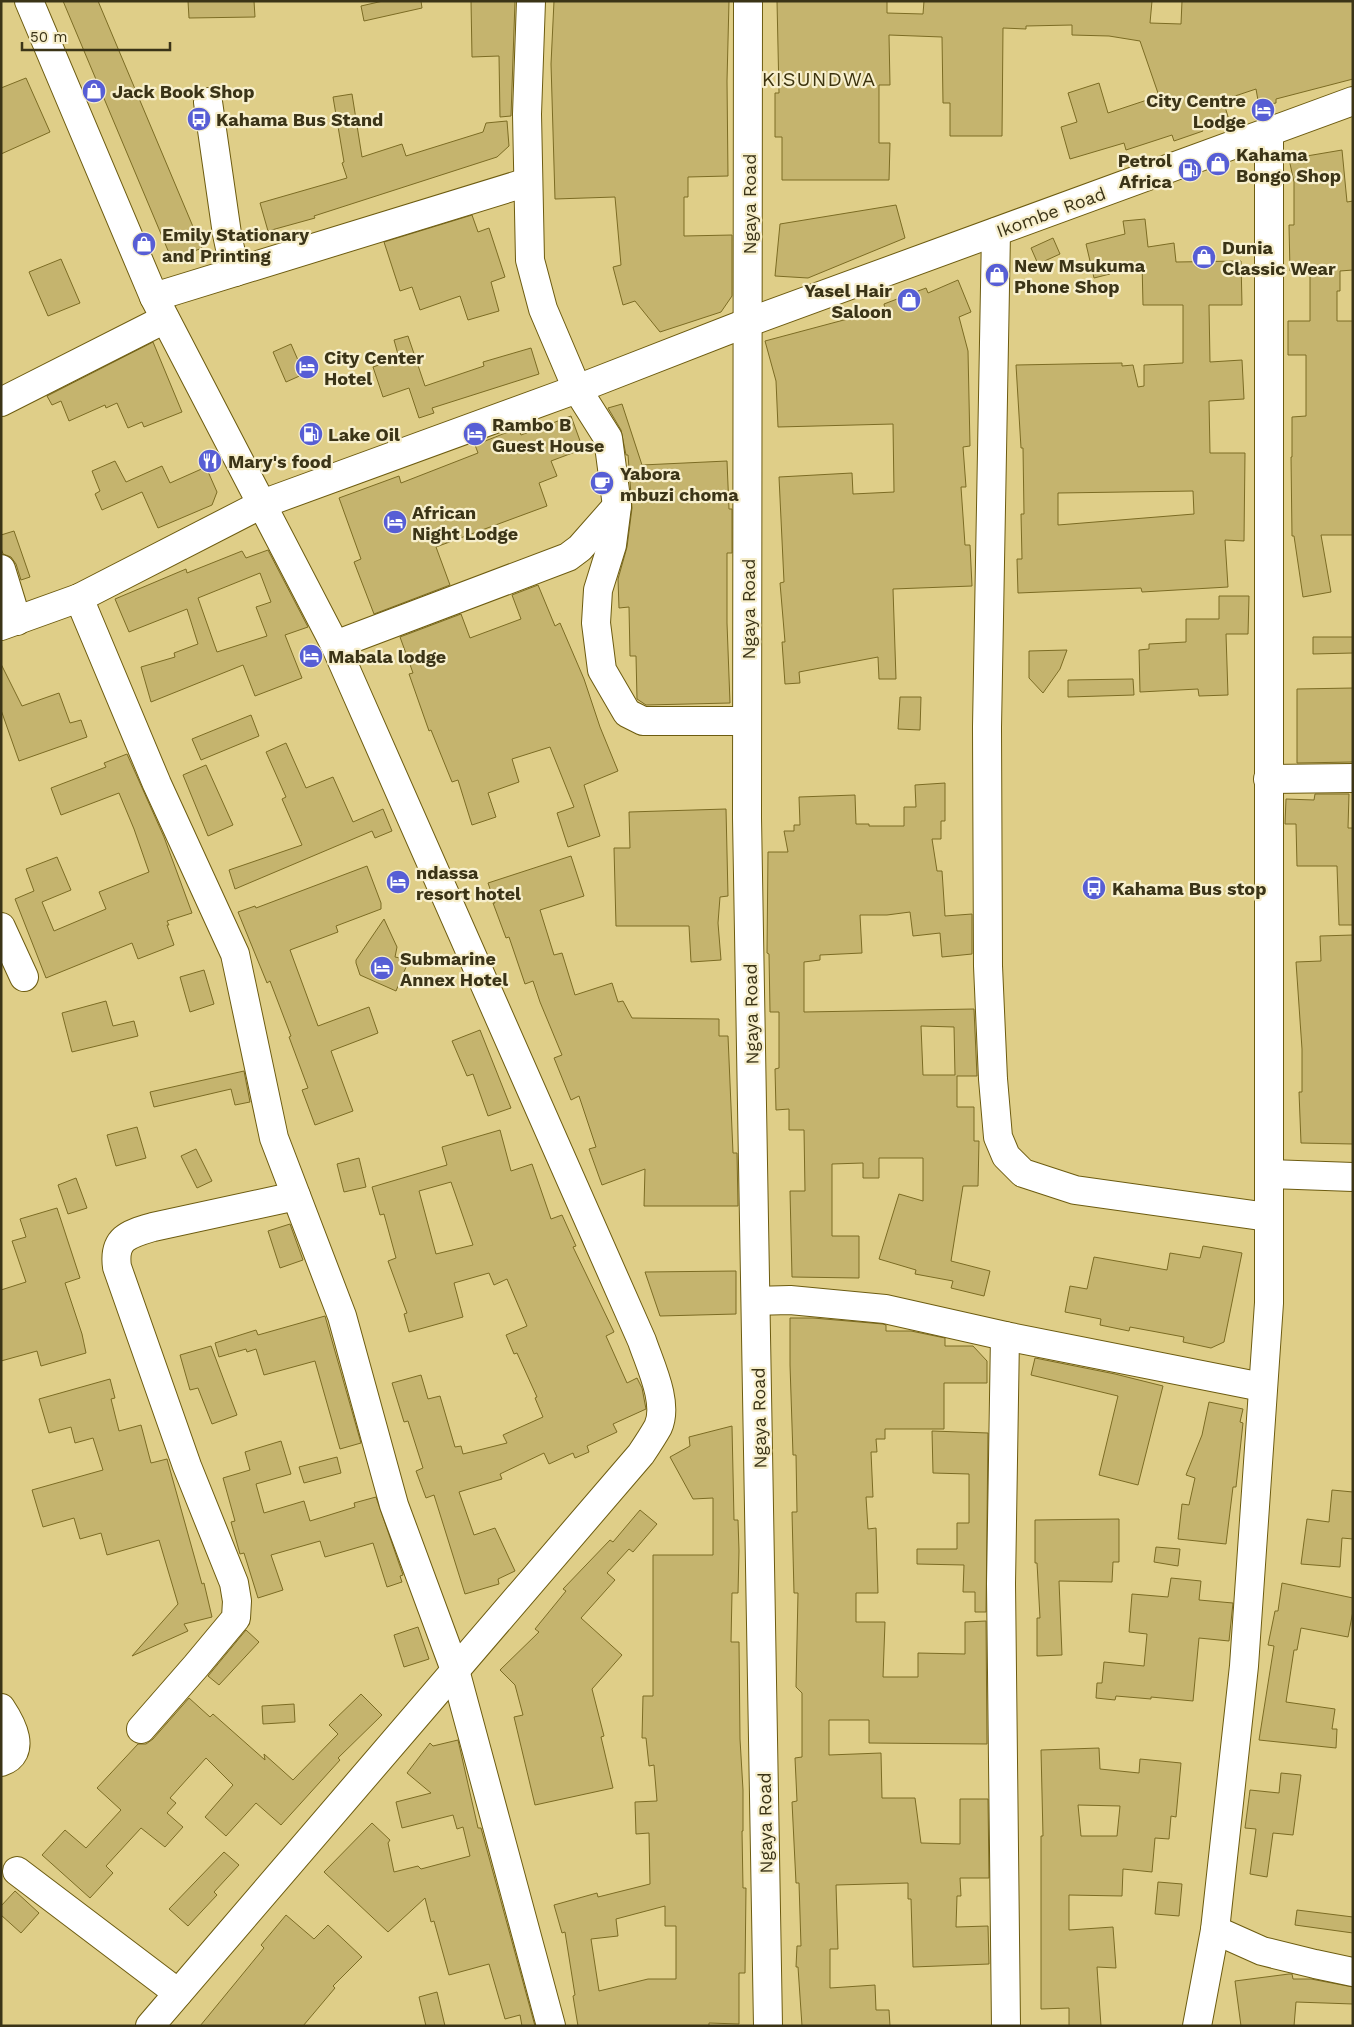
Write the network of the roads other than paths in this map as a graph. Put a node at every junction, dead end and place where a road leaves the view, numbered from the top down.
1 (29, 1) edge
2 (531, 1) edge
3 (748, 1) edge
4 (1353, 101) edge
5 (208, 102) dead end
6 (1269, 132) junction
7 (528, 182) junction
8 (996, 232) junction
9 (235, 272) junction
10 (159, 308) junction
11 (749, 322) junction
12 (577, 389) junction
13 (1, 402) edge
14 (262, 504) junction
15 (617, 506) junction
16 (1, 570) edge
17 (79, 598) junction
18 (9, 624) edge
19 (335, 645) junction
20 (748, 721) junction
21 (1353, 778) edge
22 (1268, 779) junction
23 (1, 928) edge
24 (24, 977) dead end
25 (1269, 1174) junction
26 (1353, 1178) edge
27 (296, 1196) junction
28 (1268, 1216) junction
29 (757, 1300) junction
30 (1005, 1336) junction
31 (1262, 1387) junction
32 (455, 1670) junction
33 (1, 1708) edge
34 (141, 1729) dead end
35 (1, 1762) edge
36 (17, 1871) dead end
37 (1215, 1930) junction
38 (1353, 1972) edge
39 (178, 1993) junction
40 (150, 2026) edge
41 (550, 2026) edge
42 (768, 2026) edge
43 (1006, 2026) edge
44 (1197, 2026) edge

1 - 10 street
2 - 7 street
3 - 11 street, Ngaya Road
4 - 6 street, Ikombe Road
5 - 9 street
6 - 8 street, Ikombe Road
6 - 22 street
7 - 9 street
7 - 12 street
8 - 11 street, Ikombe Road
8 - 28 street
9 - 10 street
10 - 13 street
10 - 14 street
11 - 12 street, Ikombe Road
11 - 20 street, Ngaya Road
12 - 14 street, Ikombe Road
12 - 15 street
14 - 17 street, Ikombe Road
14 - 19 street
15 - 19 street
15 - 20 street
16 - 18 street
17 - 18 street, Ikombe Road
17 - 27 street
19 - 32 street
20 - 29 street, Ngaya Road
21 - 22 street
22 - 25 street
23 - 24 street
25 - 26 street
25 - 28 street
27 - 32 street
27 - 34 street
28 - 31 street
29 - 30 street
29 - 42 street, Ngaya Road
30 - 31 street
30 - 43 street
31 - 37 street
32 - 39 street
32 - 41 street
33 - 35 street
36 - 39 street
37 - 38 street
37 - 44 street
39 - 40 street

